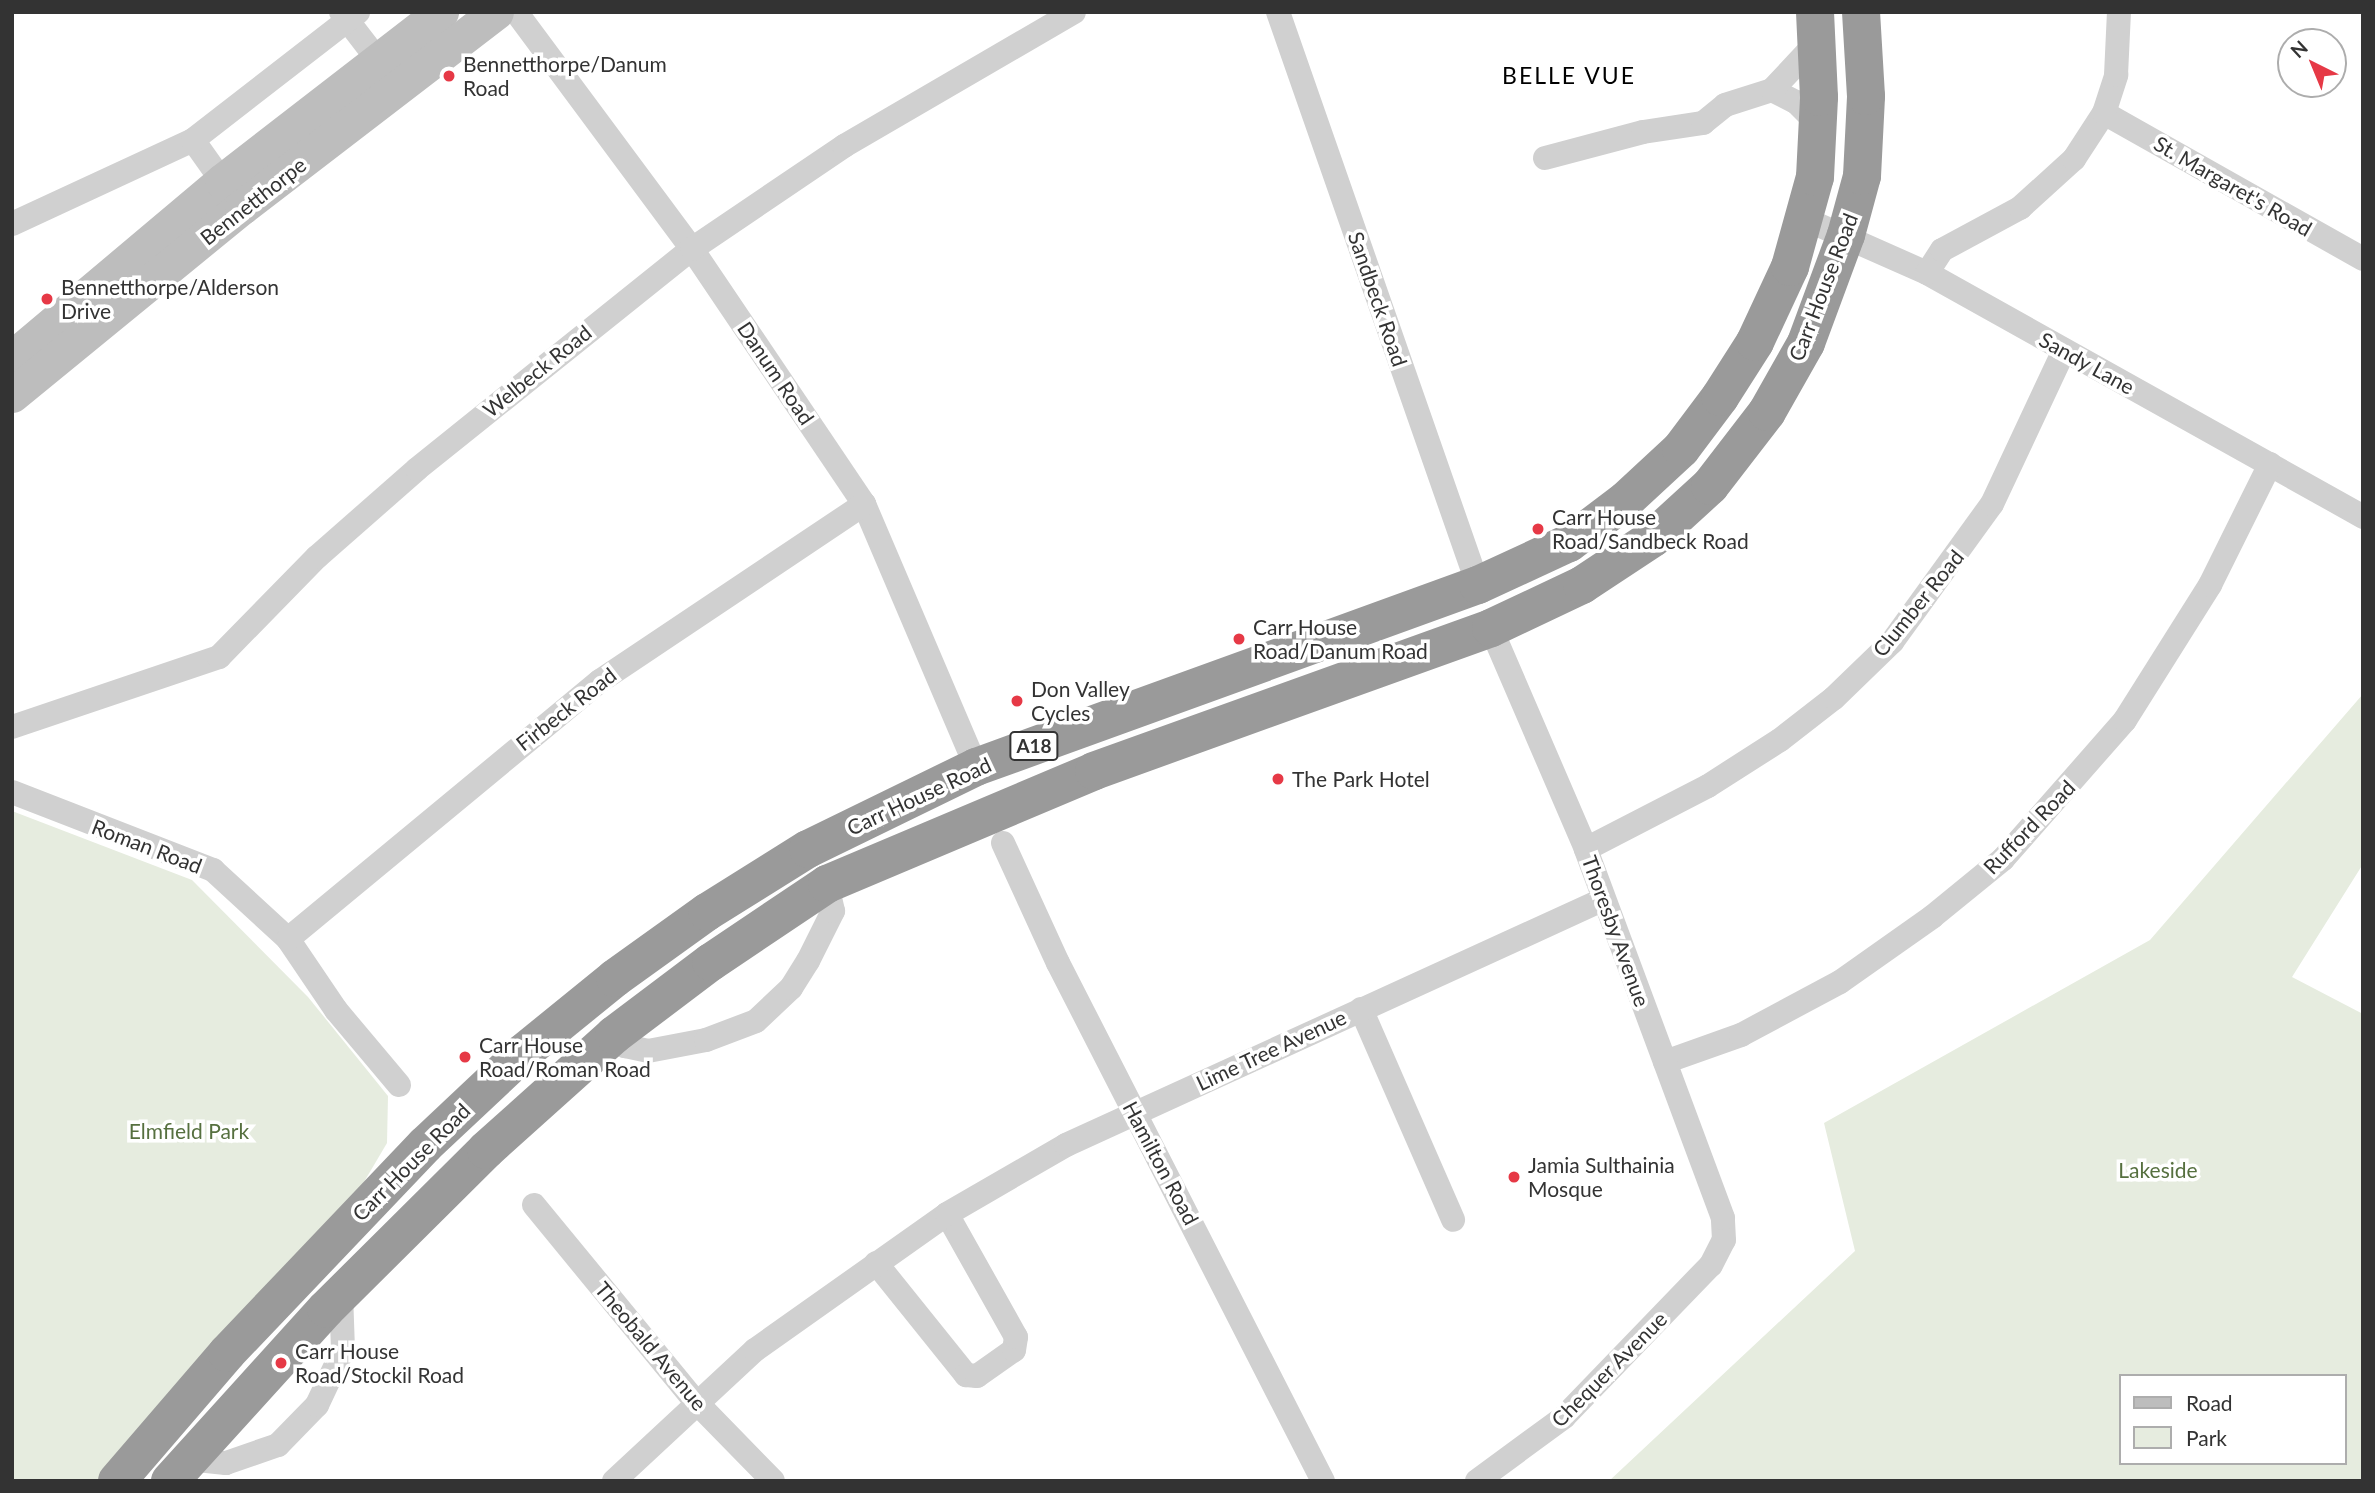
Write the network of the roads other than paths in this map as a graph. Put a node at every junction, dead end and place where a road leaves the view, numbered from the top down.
1 (441, 12) edge
2 (496, 12) edge
3 (516, 12) edge
4 (1074, 12) edge
5 (1278, 12) edge
6 (1861, 12) edge
7 (2119, 12) edge
8 (349, 15) edge
9 (1816, 27) edge
10 (377, 58) junction
11 (400, 89) junction
12 (1772, 90) junction
13 (2104, 113) junction
14 (1818, 124) junction
15 (192, 140) junction
16 (1545, 158) dead end
17 (222, 181) junction
18 (1805, 219) junction
19 (12, 224) edge
20 (1846, 235) junction
21 (692, 249) junction
22 (2363, 259) edge
23 (1927, 273) junction
24 (2064, 350) junction
25 (12, 358) edge
26 (12, 395) edge
27 (2270, 464) junction
28 (864, 504) junction
29 (2363, 517) edge
30 (1478, 585) junction
31 (1491, 628) junction
32 (12, 727) edge
33 (976, 767) junction
34 (12, 792) edge
35 (1003, 843) dead end
36 (1586, 849) junction
37 (827, 884) junction
38 (1602, 900) junction
39 (288, 939) junction
40 (1361, 1009) junction
41 (614, 1035) junction
42 (1665, 1062) junction
43 (399, 1085) dead end
44 (1136, 1113) junction
45 (534, 1205) dead end
46 (947, 1214) junction
47 (1453, 1220) dead end
48 (1724, 1240) joint
49 (876, 1263) junction
50 (341, 1294) junction
51 (696, 1402) junction
52 (178, 1470) edge
53 (117, 1481) edge
54 (614, 1481) edge
55 (773, 1481) edge
56 (1323, 1481) edge
57 (1477, 1481) edge

1 - 10 street, Bennetthorpe
2 - 11 street, Bennetthorpe
3 - 21 street, Danum Road
4 - 21 street, Welbeck Road
5 - 30 street, Sandbeck Road
6 - 20 highway, Carr House Road / A18
7 - 13 street
8 - 10 street
8 - 15 street
9 - 12 street
9 - 14 highway, Carr House Road / A18
10 - 11 street
10 - 17 street, Bennetthorpe
11 - 26 street, Bennetthorpe
12 - 14 street
12 - 16 street
13 - 22 street, St. Margaret's Road
13 - 23 street
14 - 18 highway, Carr House Road / A18
15 - 17 street, Bennetthorpe
15 - 19 street
17 - 25 street, Bennetthorpe
18 - 20 street, Sandy Lane
18 - 30 highway, Carr House Road / A18
20 - 23 street, Sandy Lane
20 - 31 highway, Carr House Road / A18
21 - 28 street, Danum Road
21 - 32 street, Welbeck Road
23 - 24 street, Sandy Lane
24 - 27 street, Sandy Lane
24 - 36 street, Clumber Road
27 - 29 street, Sandy Lane
27 - 42 street, Rufford Road
28 - 33 street, Danum Road
28 - 39 street, Firbeck Road
30 - 33 highway, Carr House Road / A18
31 - 36 street, Thoresby Avenue
31 - 37 highway, Carr House Road / A18
33 - 53 highway, Carr House Road / A18
34 - 39 street, Roman Road
35 - 44 street, Hamilton Road
36 - 38 street, Thoresby Avenue
37 - 41 highway, Carr House Road / A18
37 - 41 street
38 - 40 street, Lime Tree Avenue
38 - 42 street, Thoresby Avenue
39 - 43 street, Roman Road
40 - 44 street, Lime Tree Avenue
40 - 47 street
41 - 50 highway, Carr House Road / A18
42 - 48 street, Thoresby Avenue
44 - 46 street, Lime Tree Avenue
44 - 56 street, Hamilton Road
45 - 51 street, Theobald Avenue
46 - 49 street, Lime Tree Avenue
46 - 49 street
48 - 57 street, Chequer Avenue
49 - 51 street, Lime Tree Avenue
50 - 52 highway, Carr House Road / A18
50 - 52 street, Carr House Road
51 - 54 street, Lime Tree Avenue
51 - 55 street, Theobald Avenue

